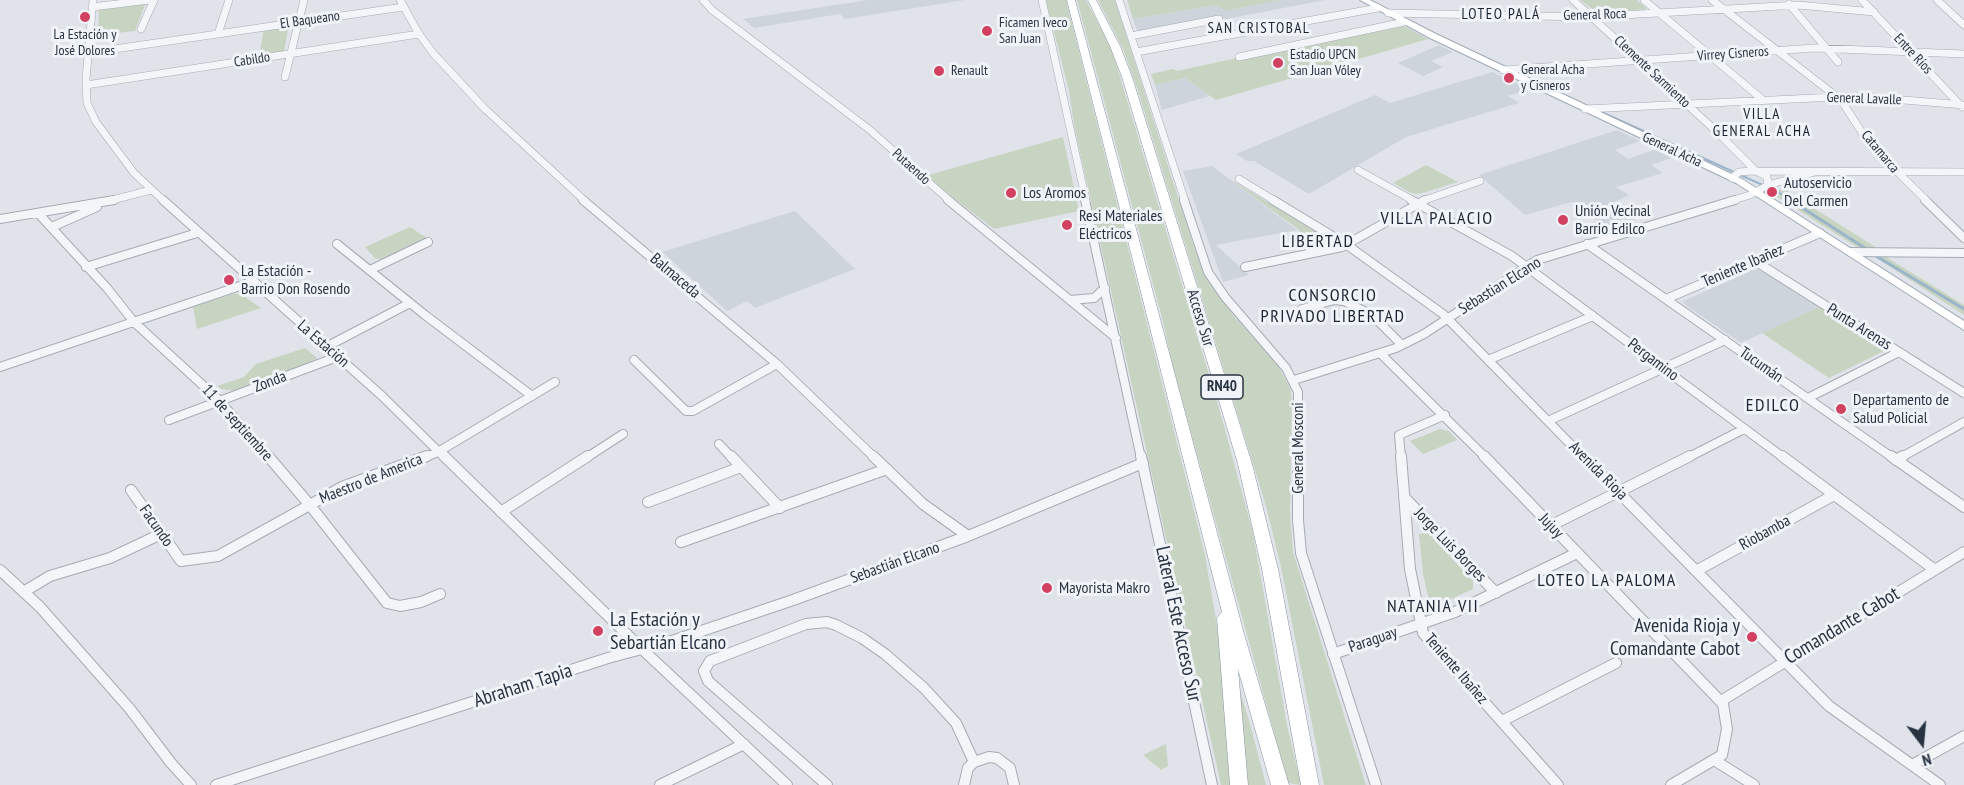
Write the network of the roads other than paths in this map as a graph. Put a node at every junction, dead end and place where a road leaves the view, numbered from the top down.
1 (152, 0) edge
2 (229, 0) edge
3 (304, 0) edge
4 (703, 0) edge
5 (1042, 0) edge
6 (1071, 0) edge
7 (1092, 0) edge
8 (1119, 0) edge
9 (1364, 0) edge
10 (1574, 0) edge
11 (1644, 0) edge
12 (1712, 0) edge
13 (1862, 0) edge
14 (1937, 0) edge
15 (1788, 3) edge
16 (92, 4) edge
17 (401, 4) edge
18 (1378, 8) junction
19 (1722, 8) junction
20 (1874, 12) junction
21 (1388, 13) junction
22 (1659, 13) junction
23 (1592, 17) junction
24 (1219, 19) dead end
25 (1404, 21) junction
26 (297, 22) junction
27 (1964, 25) edge
28 (141, 29) dead end
29 (218, 34) junction
30 (418, 34) junction
31 (1133, 43) junction
32 (1827, 48) junction
33 (1777, 50) junction
34 (1912, 52) junction
35 (87, 53) junction
36 (289, 54) junction
37 (1964, 54) edge
38 (1710, 56) junction
39 (1239, 57) dead end
40 (1639, 60) junction
41 (1838, 62) dead end
42 (1503, 70) junction
43 (285, 77) dead end
44 (86, 85) junction
45 (1837, 97) junction
46 (1763, 100) junction
47 (1687, 104) junction
48 (1963, 106) edge
49 (1585, 109) junction
50 (1358, 170) dead end
51 (1756, 171) junction
52 (1815, 172) junction
53 (1896, 172) junction
54 (1964, 172) edge
55 (1732, 178) junction
56 (1239, 179) dead end
57 (1480, 181) dead end
58 (1768, 185) junction
59 (151, 190) junction
60 (1757, 192) junction
61 (109, 201) junction
62 (1418, 203) junction
63 (38, 213) junction
64 (0, 219) edge
65 (52, 227) junction
66 (197, 232) junction
67 (1820, 232) junction
68 (1964, 238) edge
69 (428, 242) dead end
70 (337, 244) dead end
71 (1587, 244) junction
72 (1347, 245) junction
73 (1851, 252) junction
74 (1964, 253) edge
75 (1755, 261) junction
76 (86, 267) junction
77 (1245, 267) dead end
78 (1526, 267) junction
79 (370, 270) junction
80 (252, 282) junction
81 (1105, 288) junction
82 (1666, 299) junction
83 (1069, 300) junction
84 (410, 303) junction
85 (1302, 309) dead end
86 (1593, 316) junction
87 (1447, 319) junction
88 (134, 322) junction
89 (1964, 326) edge
90 (1116, 338) junction
91 (1725, 340) junction
92 (1402, 345) junction
93 (326, 347) junction
94 (1899, 352) junction
95 (1380, 353) junction
96 (337, 357) junction
97 (634, 360) dead end
98 (1488, 360) junction
99 (777, 364) junction
100 (0, 365) edge
101 (1663, 368) junction
102 (1294, 380) junction
103 (555, 382) dead end
104 (1964, 393) edge
105 (532, 396) junction
106 (1808, 398) junction
107 (220, 401) junction
108 (1445, 416) junction
109 (169, 420) dead end
110 (1548, 421) junction
111 (1964, 422) edge
112 (1744, 429) junction
113 (623, 434) dead end
114 (719, 444) dead end
115 (438, 452) junction
116 (1896, 460) junction
117 (1143, 464) junction
118 (741, 467) junction
119 (887, 469) junction
120 (130, 490) dead end
121 (1618, 492) junction
122 (1834, 495) junction
123 (1404, 497) junction
124 (648, 502) dead end
125 (309, 504) junction
126 (1964, 507) edge
127 (780, 508) junction
128 (501, 512) junction
129 (1550, 526) junction
130 (161, 534) junction
131 (968, 536) junction
132 (681, 542) dead end
133 (1964, 552) edge
134 (1577, 554) junction
135 (181, 561) joint
136 (0, 570) edge
137 (1935, 570) junction
138 (1696, 571) junction
139 (1220, 574) junction
140 (25, 591) junction
141 (1496, 593) junction
142 (440, 594) dead end
143 (1421, 624) junction
144 (643, 650) junction
145 (1333, 654) junction
146 (1785, 661) junction
147 (1616, 663) dead end
148 (1720, 701) junction
149 (1502, 721) junction
150 (1964, 736) edge
151 (744, 744) junction
152 (1714, 760) junction
153 (974, 762) junction
154 (1912, 765) junction
155 (191, 785) edge
156 (216, 785) edge
157 (660, 785) edge
158 (787, 785) edge
159 (827, 785) edge
160 (964, 785) edge
161 (1014, 785) edge
162 (1212, 785) edge
163 (1239, 785) edge
164 (1280, 785) edge
165 (1310, 785) edge
166 (1376, 785) edge
167 (1558, 785) edge
168 (1671, 785) edge
169 (1754, 785) edge
170 (1940, 785) edge

1 - 16 street
1 - 28 street
2 - 29 street
3 - 26 street
4 - 83 street, Putaendo
5 - 81 street
6 - 139 highway
7 - 165 highway, Acceso Sur / RN40
8 - 31 street, General Mosconi
9 - 18 main road, General Acha
10 - 23 street, Clemente Sarmiento
11 - 22 street
12 - 19 street, Catamarca
13 - 20 street, Entre Ríos
14 - 27 street
15 - 19 street, General Roca
15 - 20 street, General Roca
15 - 32 street
16 - 35 street, La Estación
17 - 26 street, El Baqueano
17 - 30 street, Balmaceda
18 - 21 main road, General Acha
18 - 31 street
19 - 22 street, General Roca
19 - 33 street, Catamarca
20 - 34 street, Entre Ríos
21 - 23 street, General Roca
21 - 25 main road, General Acha
22 - 23 street, General Roca
22 - 38 street
23 - 40 street, Clemente Sarmiento
24 - 31 street
25 - 39 street
25 - 42 main road, General Acha
26 - 29 street, El Baqueano
26 - 36 street
29 - 35 street, El Baqueano
30 - 36 street, Cabildo
30 - 99 street, Balmaceda
31 - 102 street, General Mosconi
32 - 33 street, Virrey Cisneros
32 - 34 street, Virrey Cisneros
32 - 41 street
33 - 38 street, Virrey Cisneros
33 - 45 street, Catamarca
34 - 37 street, Virrey Cisneros
34 - 48 street, Entre Ríos
35 - 44 street, La Estación
36 - 43 street
36 - 44 street, Cabildo
38 - 40 street, Virrey Cisneros
38 - 46 street
40 - 42 street, Virrey Cisneros
40 - 47 street, Clemente Sarmiento
42 - 49 main road, General Acha
44 - 59 street, La Estación
45 - 46 street, General Lavalle
45 - 48 street, General Lavalle
45 - 53 street, Catamarca
46 - 47 street, General Lavalle
47 - 49 street, General Lavalle
47 - 51 street, Clemente Sarmiento
49 - 55 main road, General Acha
50 - 62 street, Pergamino
51 - 52 street, Sebastian Elcano
51 - 55 street, Sebastian Elcano
51 - 58 street, Clemente Sarmiento
52 - 53 street, Sebastian Elcano
52 - 58 street, Sebastian Elcano
53 - 54 street, Sebastian Elcano
53 - 68 street, Catamarca
55 - 60 main road, General Acha
56 - 72 street, Avenida Rioja
57 - 62 street
58 - 60 street, Sebastian Elcano
59 - 61 street
59 - 66 street, La Estación
60 - 67 main road, General Acha
60 - 71 street, Sebastian Elcano
61 - 63 street
61 - 65 street
62 - 72 street
62 - 78 street, Pergamino
63 - 64 street
63 - 65 street, 11 de septiembre
65 - 76 street, 11 de septiembre
66 - 76 street
66 - 80 street, La Estación
67 - 73 main road, General Acha
67 - 75 street, Teniente Ibañez
69 - 79 street
70 - 79 street
71 - 78 street, Sebastian Elcano
71 - 82 street, Tucumán
72 - 77 street
72 - 87 street, Avenida Rioja
73 - 74 street
73 - 89 main road, General Acha
75 - 82 street, Teniente Ibañez
75 - 94 street, Punta Arenas
76 - 88 street, 11 de septiembre
78 - 86 street, Pergamino
78 - 87 street, Sebastian Elcano
79 - 84 street
80 - 88 street
80 - 93 street, La Estación
81 - 83 street
81 - 90 street
82 - 91 street, Tucumán
83 - 90 street, Putaendo
84 - 93 street
84 - 105 street
85 - 92 street
86 - 98 street
86 - 101 street, Pergamino
87 - 92 street, Sebastian Elcano
87 - 98 street, Avenida Rioja
88 - 100 street
88 - 107 street, 11 de septiembre
90 - 117 street
91 - 101 street
91 - 106 street, Tucumán
92 - 95 street, Sebastian Elcano
93 - 96 street, La Estación
94 - 104 street, Punta Arenas
94 - 106 street
95 - 102 street, Sebastian Elcano
95 - 108 street, Jujuy
96 - 107 street, Zonda
96 - 115 street, La Estación
97 - 99 street
98 - 110 street, Avenida Rioja
99 - 119 street, Balmaceda
101 - 110 street
101 - 112 street, Pergamino
102 - 145 street, General Mosconi
103 - 105 street, Maestro de America
105 - 115 street, Maestro de America
106 - 116 street, Tucumán
107 - 109 street, Zonda
107 - 125 street, 11 de septiembre
108 - 123 street, Teniente Ibañez
108 - 129 street, Jujuy
110 - 121 street, Avenida Rioja
111 - 116 street
112 - 121 street
112 - 122 street, Pergamino
113 - 128 street
114 - 118 street
115 - 125 street, Maestro de America
115 - 128 street, La Estación
116 - 126 street, Tucumán
117 - 131 street, Sebastián Elcano
117 - 162 street, Lateral Este Acceso Sur
118 - 124 street
118 - 127 street
119 - 127 street
119 - 131 street, Balmaceda
120 - 130 street, Facundo
121 - 129 street
121 - 138 street, Avenida Rioja
122 - 137 street, Pergamino
122 - 138 street, Riobamba
123 - 141 street, Jorge Luis Borges
123 - 143 street, Teniente Ibañez
125 - 135 street, Maestro de America
125 - 142 street, 11 de septiembre
127 - 132 street
128 - 144 street, La Estación
129 - 134 street, Jujuy
130 - 135 street, Facundo
130 - 140 street
131 - 144 street, Sebastián Elcano
133 - 137 street, Comandante Cabot
134 - 141 street, Paraguay
134 - 148 street, Jujuy
136 - 140 street
137 - 146 street, Comandante Cabot
138 - 146 street, Avenida Rioja
139 - 163 highway
139 - 164 highway
140 - 155 street
141 - 143 street, Paraguay
143 - 145 street, Paraguay
143 - 149 street, Teniente Ibañez
144 - 151 street
144 - 156 street, Abraham Tapia
145 - 166 street, General Mosconi
146 - 148 street, Comandante Cabot
146 - 154 street, Avenida Rioja
147 - 149 street
148 - 152 street
149 - 167 street, Teniente Ibañez
150 - 154 street
151 - 157 street
151 - 158 street
152 - 168 street
152 - 169 street
153 - 159 street
153 - 160 street
153 - 161 street
154 - 170 street, Avenida Rioja

